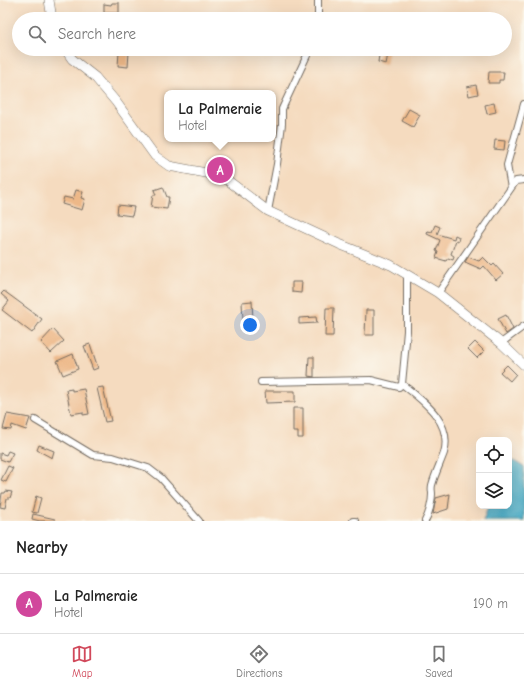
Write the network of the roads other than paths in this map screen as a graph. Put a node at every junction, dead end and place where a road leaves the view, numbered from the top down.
1 (49, 0) edge
2 (318, 0) edge
3 (51, 12) edge
4 (318, 12) edge
5 (70, 56) edge
6 (307, 56) edge
7 (524, 104) edge
8 (524, 180) edge
9 (511, 188) junction
10 (268, 211) junction
11 (408, 274) junction
12 (438, 293) junction
13 (524, 326) edge
14 (501, 343) junction
15 (524, 365) edge
16 (261, 382) dead end
17 (402, 384) junction
18 (34, 420) dead end
19 (199, 521) edge
20 (425, 521) edge

1 - 3 street
2 - 4 street
5 - 10 street
6 - 10 street
7 - 9 street
8 - 9 street
9 - 12 street
10 - 11 street
11 - 12 street
11 - 17 street
12 - 14 street
13 - 14 street
14 - 15 street
16 - 17 street
17 - 20 street
18 - 19 street

